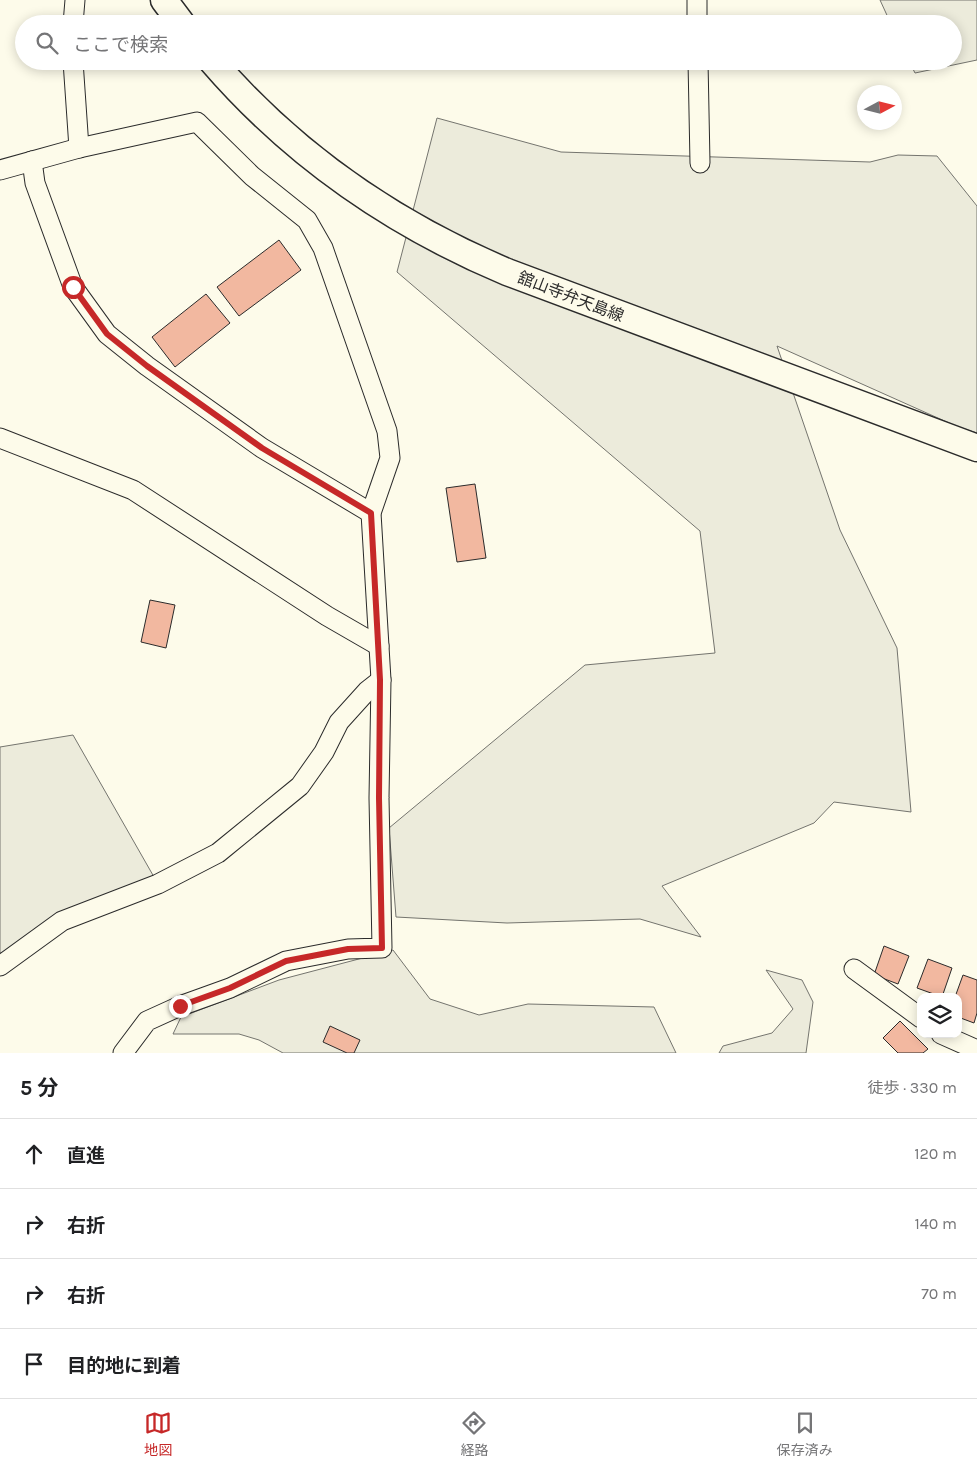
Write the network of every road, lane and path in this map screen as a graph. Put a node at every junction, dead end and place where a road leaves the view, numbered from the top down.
1 (75, 0) edge
2 (164, 0) edge
3 (697, 0) edge
4 (74, 15) edge
5 (175, 15) edge
6 (698, 15) edge
7 (74, 70) edge
8 (221, 70) edge
9 (698, 70) edge
10 (79, 148) junction
11 (32, 161) junction
12 (700, 163) dead end
13 (0, 170) edge
14 (0, 438) edge
15 (977, 448) edge
16 (371, 513) junction
17 (379, 646) junction
18 (380, 680) junction
19 (0, 966) edge
20 (854, 969) dead end
21 (917, 1015) edge
22 (950, 1038) edge
23 (977, 1050) edge
24 (123, 1053) edge

1 - 4 street
2 - 5 main road
3 - 6 street
7 - 10 street
8 - 15 main road, 舘山寺弁天島線
9 - 12 street
10 - 11 street
10 - 16 street
11 - 13 street
11 - 16 street
14 - 17 street
16 - 17 street
17 - 18 street
18 - 19 street
18 - 24 street
20 - 21 street
22 - 23 street

